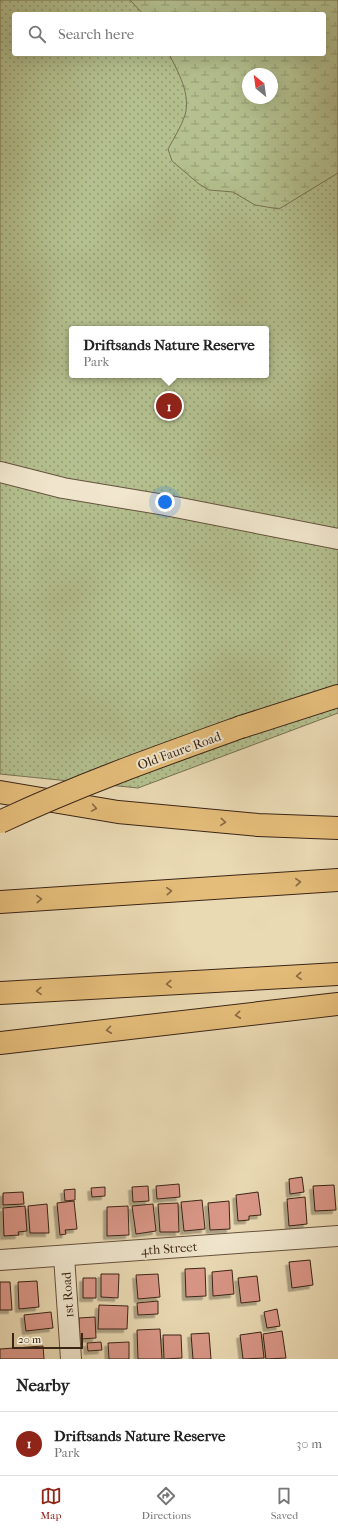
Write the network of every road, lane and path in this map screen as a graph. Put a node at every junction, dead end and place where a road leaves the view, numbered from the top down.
1 (0, 472) edge
2 (338, 539) edge
3 (338, 696) edge
4 (0, 792) edge
5 (0, 822) edge
6 (338, 828) edge
7 (338, 880) edge
8 (0, 902) edge
9 (338, 974) edge
10 (0, 993) edge
11 (338, 1004) edge
12 (0, 1043) edge
13 (338, 1236) edge
14 (64, 1256) junction
15 (0, 1260) edge
16 (71, 1359) edge

1 - 2 street
3 - 5 main road, Old Faure Road, bridge
4 -> 6 main road
8 -> 7 main road
9 -> 10 main road
11 -> 12 main road
13 - 14 street, 4th Street
14 - 15 street, 4th Street
14 - 16 street, 1st Road

